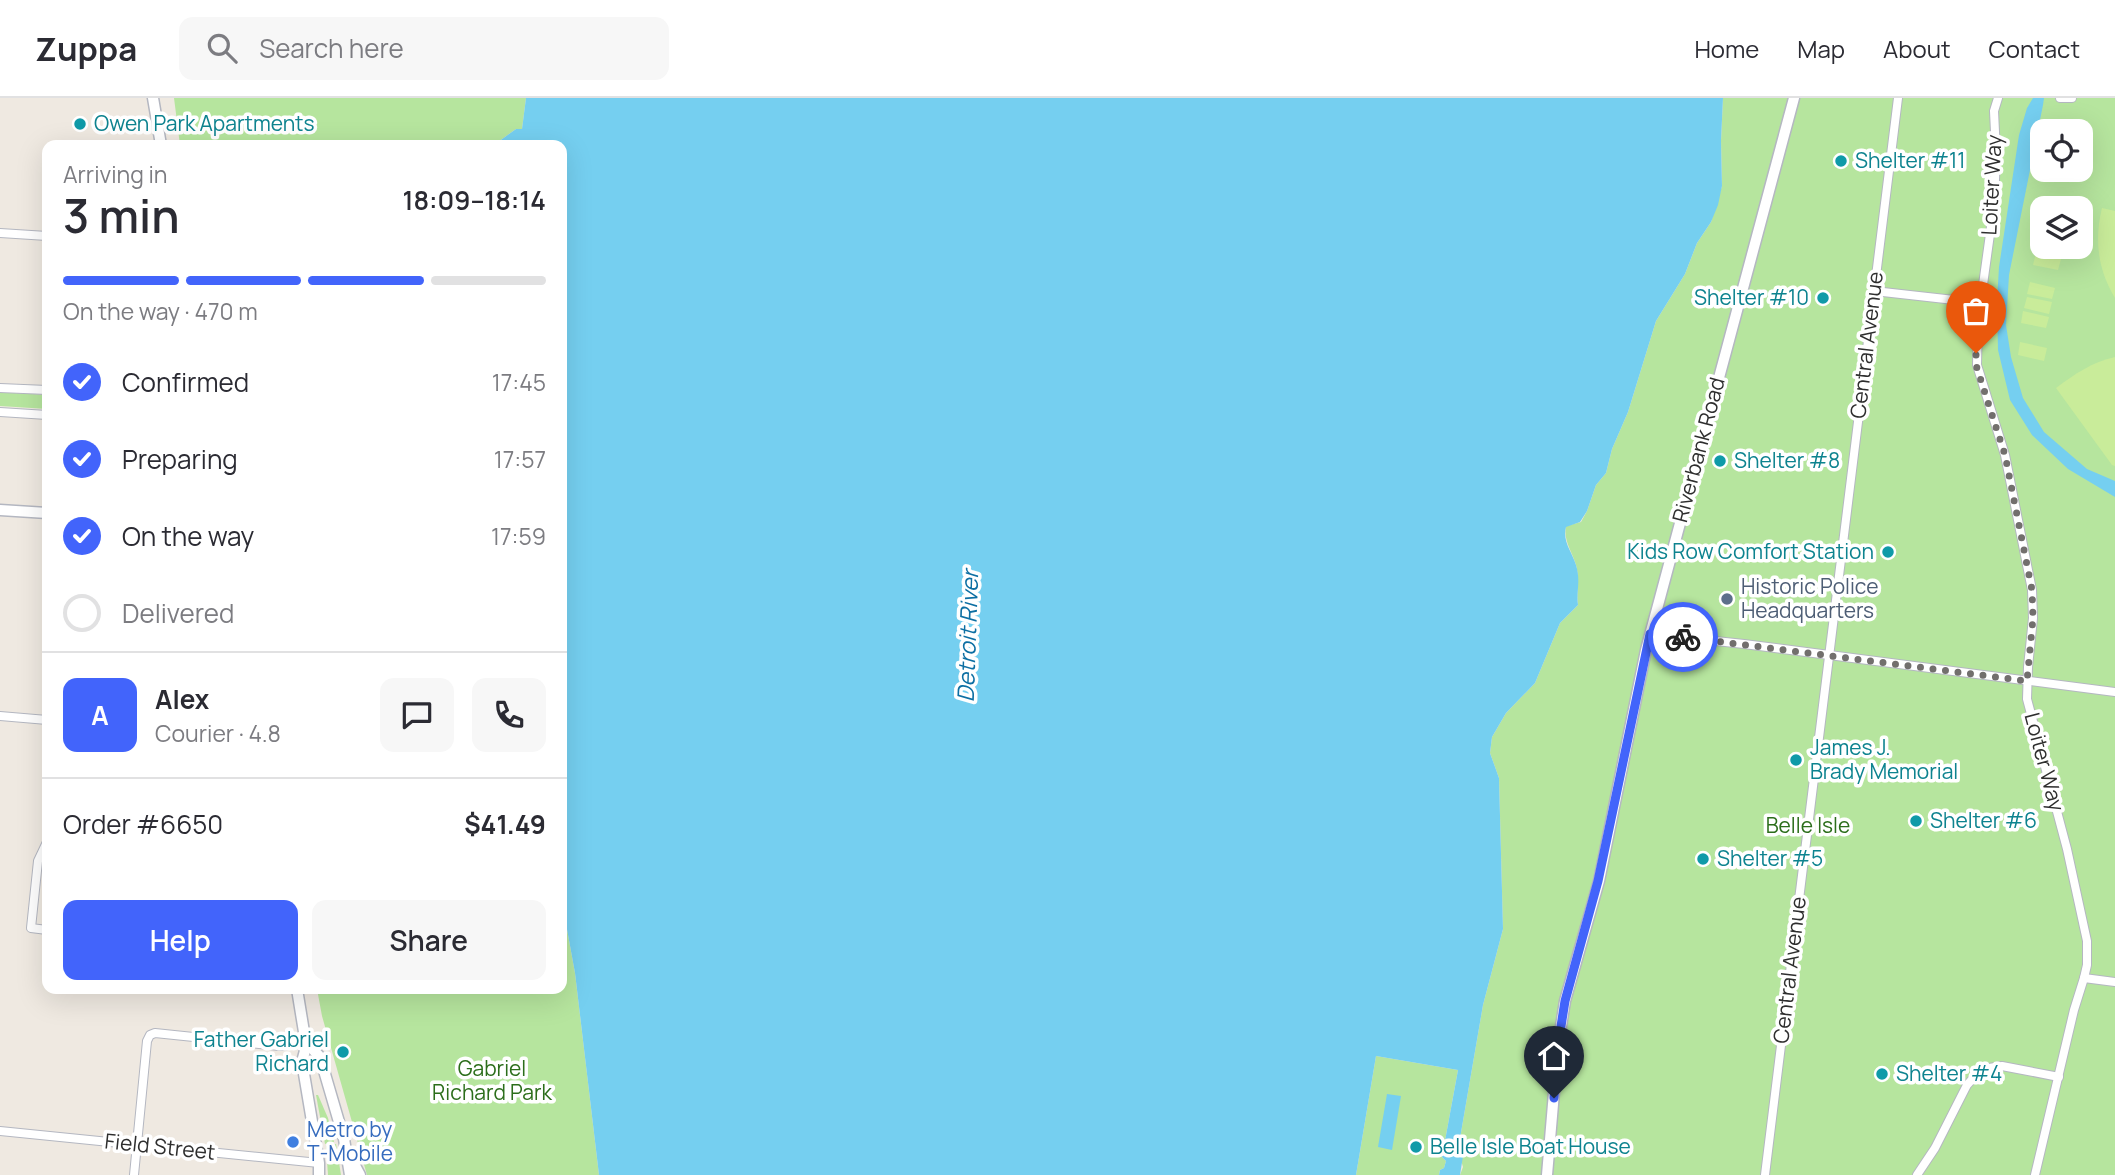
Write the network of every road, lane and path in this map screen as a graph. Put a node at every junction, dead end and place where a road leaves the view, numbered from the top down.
1 (153, 98) edge
2 (1794, 98) edge
3 (1898, 98) edge
4 (1998, 98) edge
5 (2060, 98) edge
6 (2072, 98) edge
7 (159, 140) edge
8 (0, 233) edge
9 (42, 236) edge
10 (1874, 290) junction
11 (1981, 303) junction
12 (0, 388) edge
13 (42, 390) edge
14 (0, 412) edge
15 (42, 415) edge
16 (0, 510) edge
17 (42, 513) edge
18 (1650, 634) junction
19 (1829, 656) junction
20 (2027, 681) junction
21 (2115, 692) edge
22 (0, 716) edge
23 (42, 720) edge
24 (42, 853) edge
25 (42, 929) edge
26 (2084, 978) junction
27 (2115, 982) edge
28 (298, 994) edge
29 (307, 1043) junction
30 (2059, 1077) junction
31 (0, 1131) edge
32 (137, 1145) junction
33 (346, 1148) junction
34 (319, 1169) edge
35 (134, 1175) edge
36 (350, 1175) edge
37 (360, 1175) edge
38 (1547, 1175) edge
39 (1765, 1175) edge
40 (1917, 1175) edge
41 (2035, 1175) edge

1 - 7 street
2 - 18 street, Riverbank Road
3 - 10 street, Central Avenue
4 - 11 street, Loiter Way
5 - 6 street
8 - 9 street
10 - 11 street
10 - 19 street, Central Avenue
11 - 20 street, Loiter Way
12 - 13 street
14 - 15 street
16 - 17 street
18 - 19 street
18 - 38 street, Riverbank Road
19 - 20 street
19 - 39 street, Central Avenue
20 - 21 street
20 - 26 street, Loiter Way
22 - 23 street
24 - 25 street
26 - 27 street
26 - 30 street, Loiter Way
28 - 29 street
29 - 32 street
29 - 33 street
29 - 34 street
30 - 40 street
30 - 41 street, Loiter Way
31 - 32 street, Field Street
32 - 34 street, Field Street
32 - 35 street
33 - 36 street
33 - 37 street

